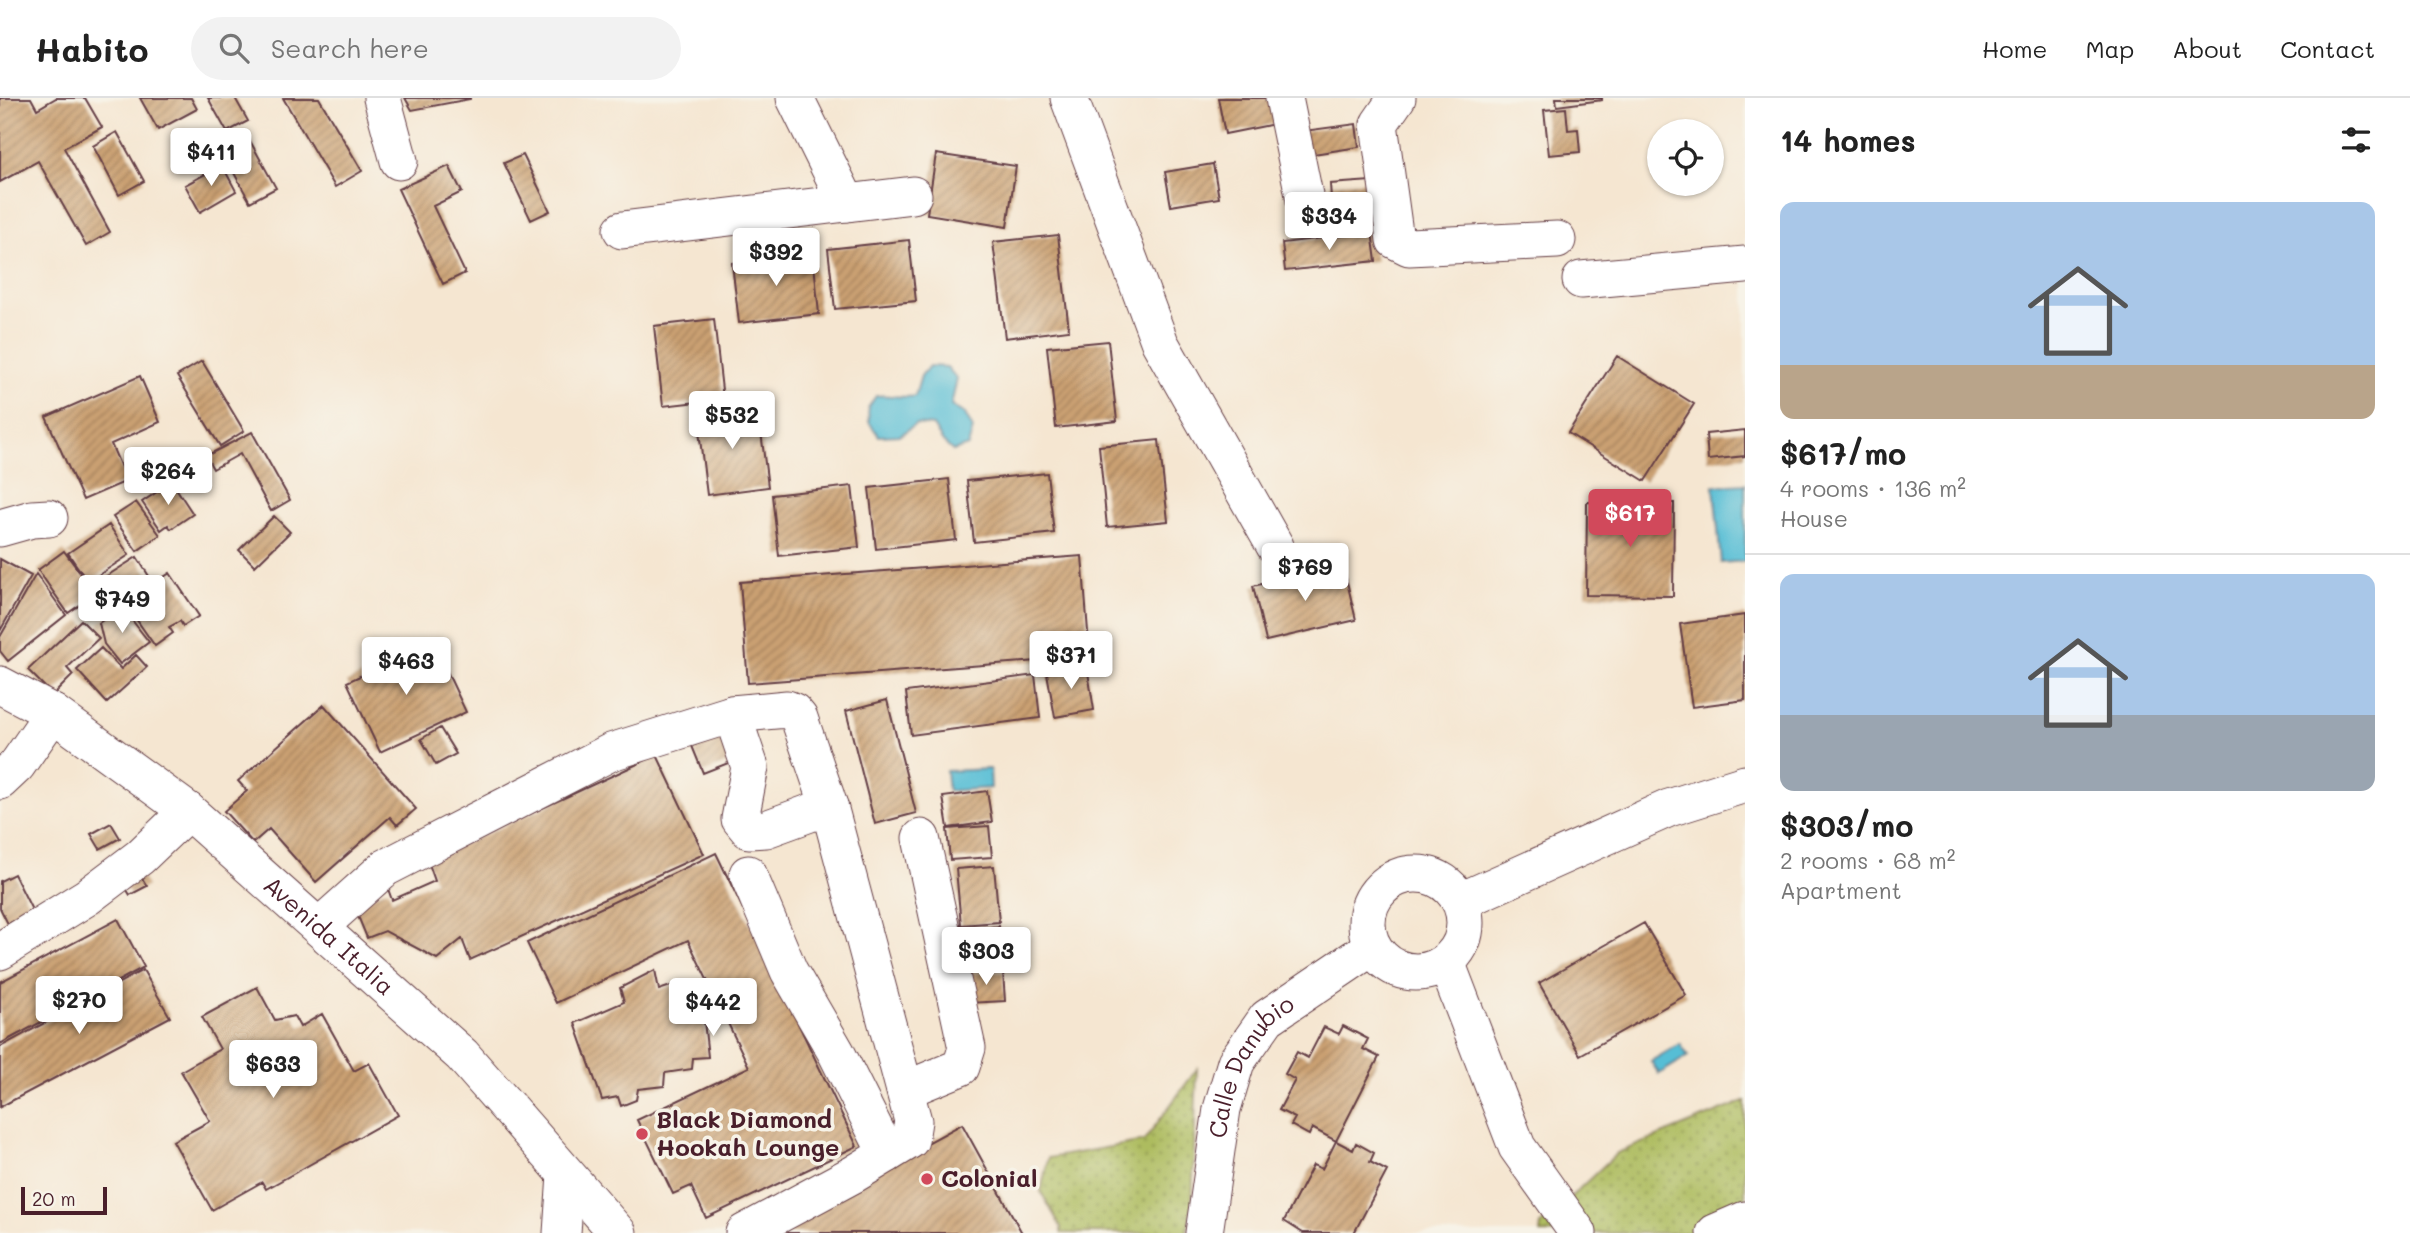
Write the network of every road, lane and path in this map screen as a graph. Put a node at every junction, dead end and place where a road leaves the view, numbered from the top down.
1 (382, 98) edge
2 (795, 98) edge
3 (1069, 98) edge
4 (1284, 98) edge
5 (1396, 98) edge
6 (399, 161) dead end
7 (913, 195) dead end
8 (1305, 200) dead end
9 (848, 203) junction
10 (622, 230) dead end
11 (1557, 240) dead end
12 (1745, 265) edge
13 (1581, 280) dead end
14 (49, 518) dead end
15 (0, 528) edge
16 (1275, 546) dead end
17 (0, 685) edge
18 (53, 713) junction
19 (732, 715) junction
20 (0, 781) edge
21 (1745, 784) edge
22 (829, 806) junction
23 (188, 811) junction
24 (921, 838) dead end
25 (748, 874) dead end
26 (1461, 901) junction
27 (319, 928) junction
28 (1372, 947) junction
29 (0, 951) edge
30 (1446, 962) junction
31 (905, 1090) junction
32 (887, 1154) junction
33 (566, 1175) junction
34 (1745, 1220) edge
35 (562, 1233) edge
36 (618, 1233) edge
37 (744, 1233) edge
38 (1204, 1233) edge
39 (1578, 1233) edge
40 (1715, 1233) edge

1 - 6 street
2 - 9 street
3 - 16 street
4 - 8 street
5 - 11 street
7 - 9 street
9 - 10 street
12 - 13 street
14 - 15 street
17 - 18 street, Avenida Italia
18 - 20 street
18 - 23 street, Avenida Italia
19 - 22 street
19 - 22 street
19 - 27 street
21 - 26 street
22 - 31 street
23 - 27 street, Avenida Italia
23 - 29 street
24 - 31 street
25 - 32 street
26 - 28 street
26 - 30 street
27 - 33 street, Avenida Italia
28 - 30 street
28 - 38 street, Calle Danubio
30 - 39 street
31 - 32 street
32 - 37 street
33 - 35 street
33 - 36 street, Avenida Italia
34 - 40 street

